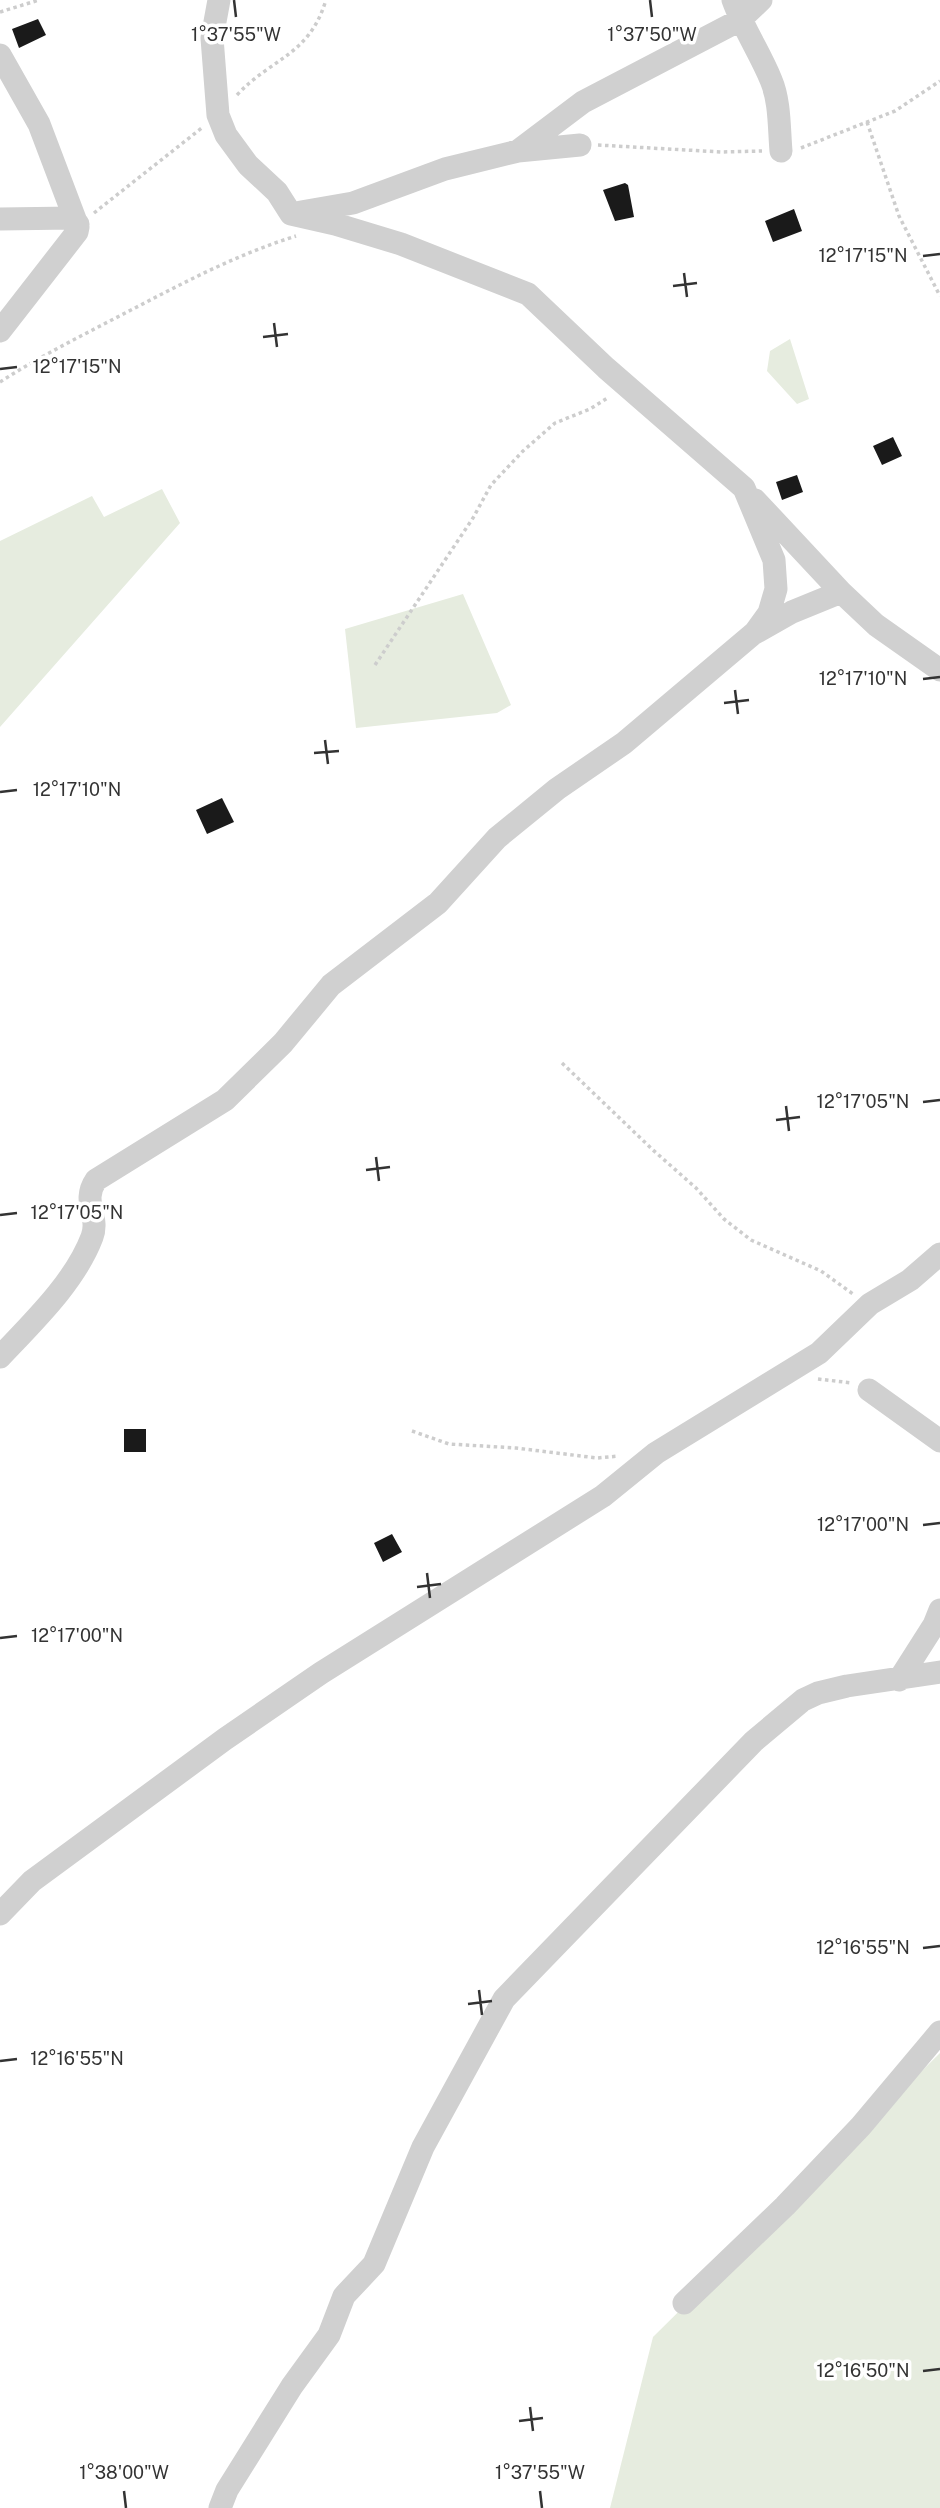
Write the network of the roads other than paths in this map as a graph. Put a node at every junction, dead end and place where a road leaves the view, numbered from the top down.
1 (219, 0) edge
2 (761, 0) edge
3 (736, 10) edge
4 (0, 55) edge
5 (580, 145) dead end
6 (518, 151) junction
7 (781, 151) dead end
8 (0, 219) edge
9 (78, 225) junction
10 (293, 225) junction
11 (0, 331) edge
12 (744, 488) junction
13 (841, 592) junction
14 (753, 634) junction
15 (940, 670) edge
16 (940, 1254) edge
17 (0, 1357) edge
18 (869, 1390) dead end
19 (940, 1441) edge
20 (940, 1611) edge
21 (940, 1672) edge
22 (899, 1680) junction
23 (0, 1914) edge
24 (940, 2032) edge
25 (684, 2304) dead end
26 (220, 2508) edge

1 - 10 street
2 - 3 street
3 - 6 street
3 - 7 street
4 - 9 street
5 - 6 street
6 - 10 street
8 - 9 street
9 - 11 street
10 - 12 street
12 - 13 street
12 - 14 street
13 - 14 street
13 - 15 street
14 - 17 street
16 - 23 street
18 - 19 street
20 - 22 street
21 - 22 street
22 - 26 street
24 - 25 street

